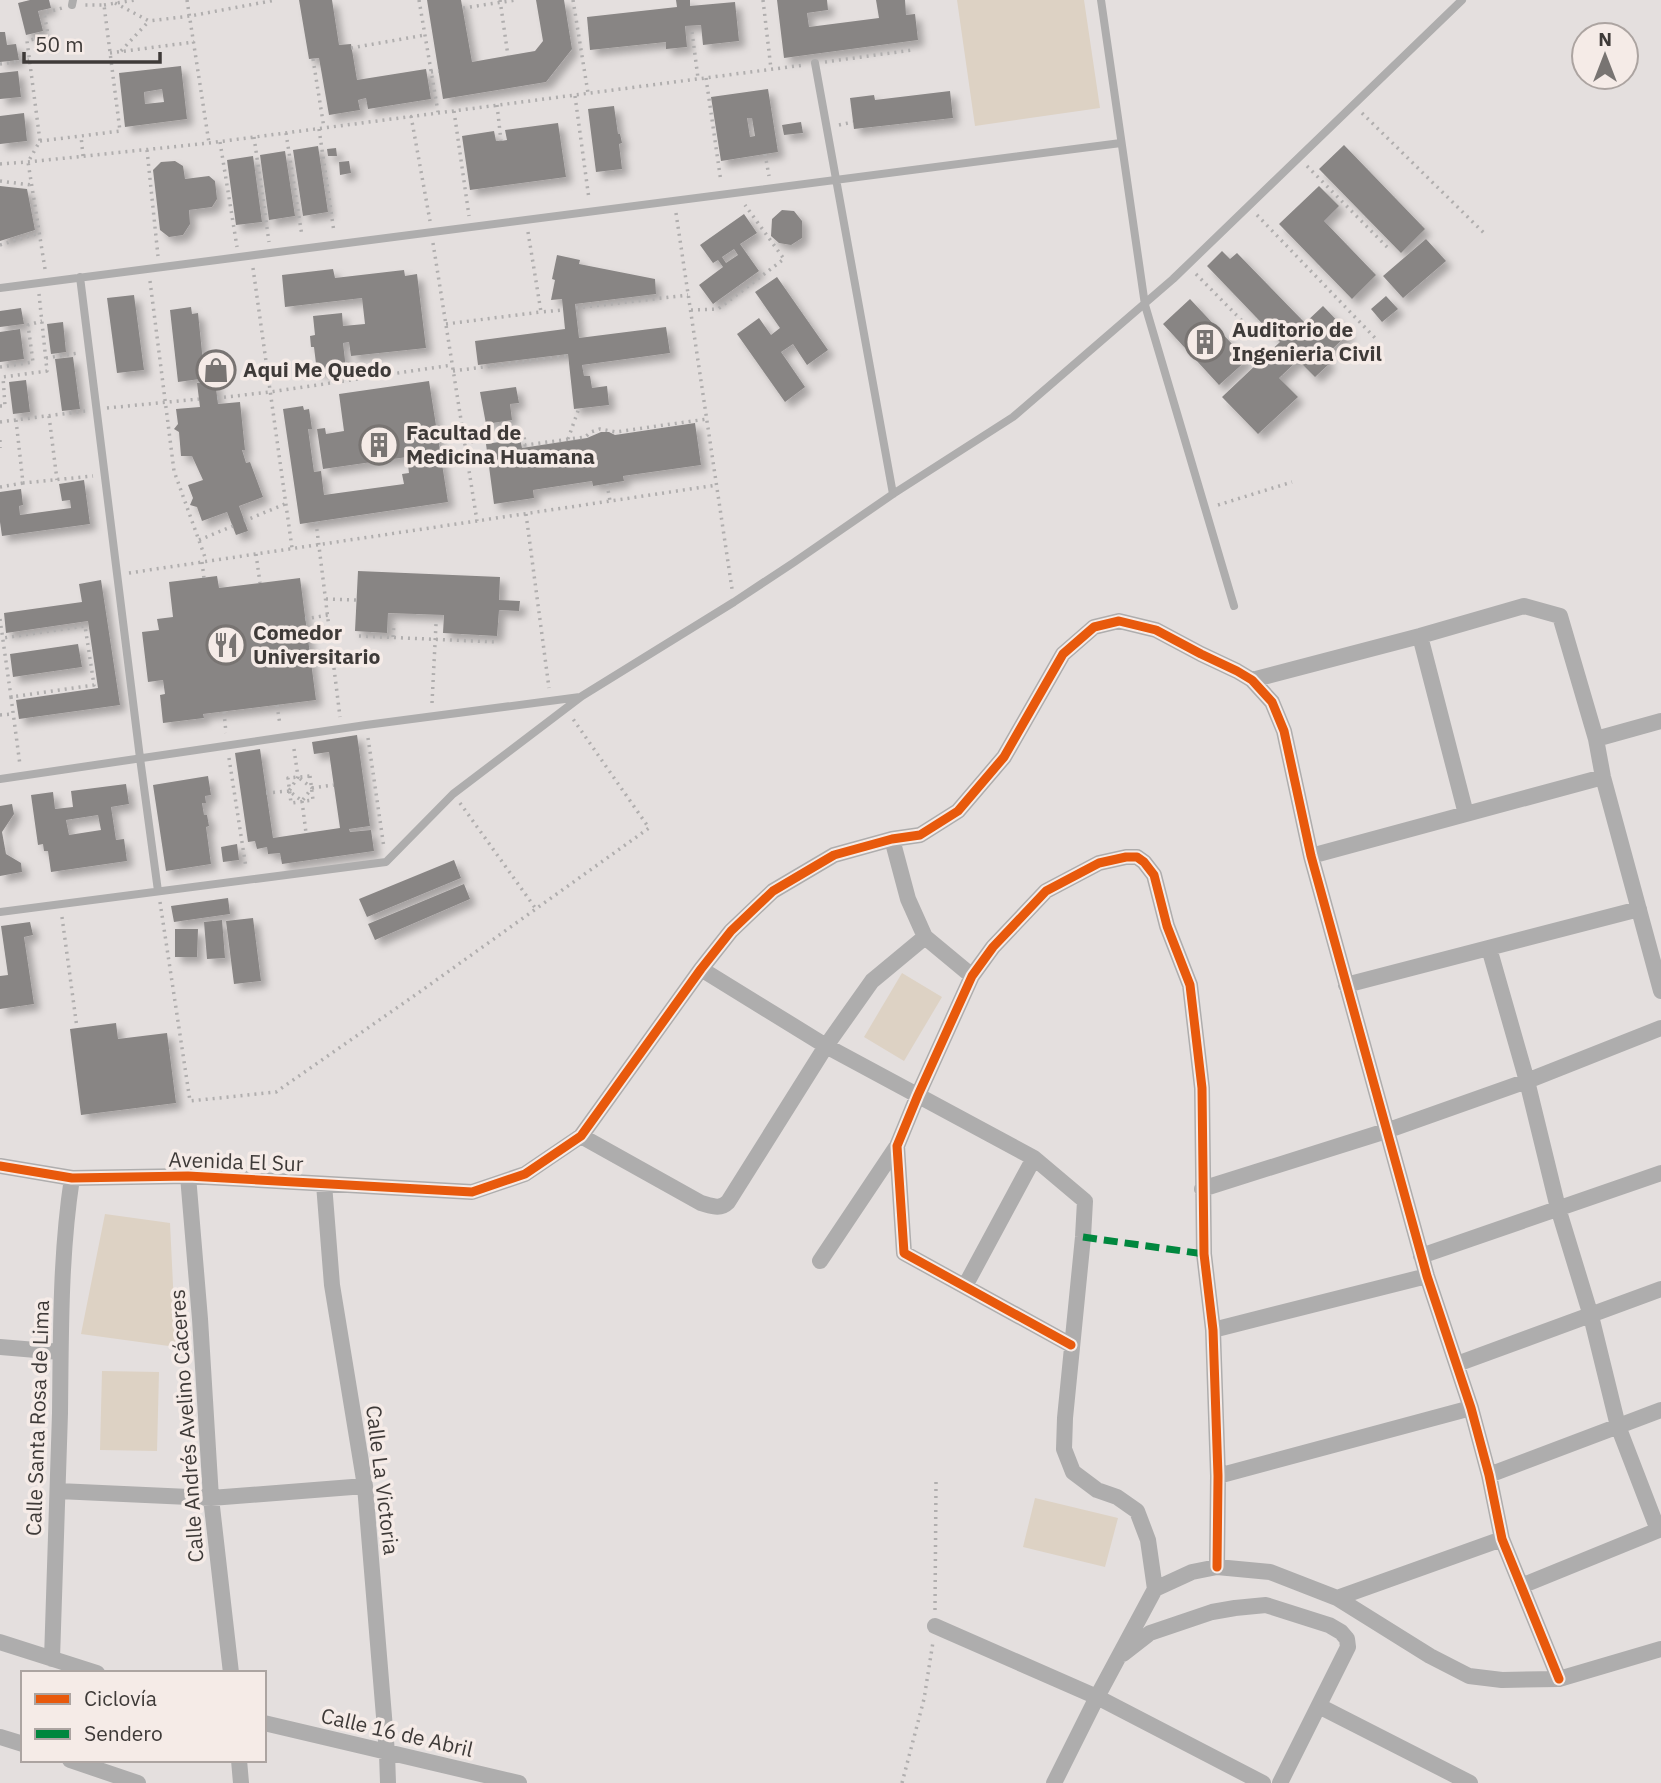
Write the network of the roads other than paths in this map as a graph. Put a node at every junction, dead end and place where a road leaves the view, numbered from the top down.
1 (1101, 0) edge
2 (1462, 0) edge
3 (815, 63) road end
4 (1121, 143) junction
5 (836, 180) junction
6 (80, 277) junction
7 (0, 288) edge
8 (1145, 305) junction
9 (893, 494) junction
10 (1234, 606) dead end
11 (1420, 636) junction
12 (1252, 680) junction
13 (582, 696) junction
14 (1661, 721) edge
15 (1596, 739) junction
16 (139, 758) junction
17 (1603, 777) junction
18 (0, 779) edge
19 (1466, 814) junction
20 (892, 839) junction
21 (1311, 856) junction
22 (158, 891) junction
23 (1639, 909) junction
24 (0, 912) edge
25 (925, 937) junction
26 (1489, 948) junction
27 (701, 969) junction
28 (972, 976) junction
29 (1346, 985) junction
30 (1661, 992) edge
31 (1661, 1028) edge
32 (826, 1046) junction
33 (1527, 1081) junction
34 (918, 1095) junction
35 (1386, 1131) junction
36 (581, 1136) junction
37 (897, 1146) junction
38 (1034, 1158) junction
39 (0, 1166) edge
40 (1661, 1173) edge
41 (188, 1176) junction
42 (72, 1178) junction
43 (324, 1184) junction
44 (1202, 1189) junction
45 (1558, 1208) junction
46 (1421, 1256) junction
47 (820, 1261) dead end
48 (1427, 1276) junction
49 (965, 1286) junction
50 (1661, 1289) edge
51 (1591, 1316) junction
52 (1213, 1330) junction
53 (1072, 1345) junction
54 (0, 1347) edge
55 (61, 1352) junction
56 (1457, 1364) junction
57 (1471, 1408) junction
58 (1661, 1410) edge
59 (1618, 1426) junction
60 (1489, 1475) junction
61 (1218, 1476) junction
62 (365, 1486) junction
63 (58, 1491) junction
64 (211, 1498) junction
65 (1659, 1529) edge
66 (1502, 1539) junction
67 (1217, 1567) junction
68 (1521, 1586) junction
69 (1155, 1589) junction
70 (1337, 1598) junction
71 (935, 1626) dead end
72 (0, 1642) edge
73 (1661, 1649) edge
74 (1118, 1658) junction
75 (52, 1659) junction
76 (91, 1671) edge
77 (231, 1671) edge
78 (1559, 1679) junction
79 (1097, 1697) junction
80 (1319, 1706) junction
81 (266, 1723) edge
82 (0, 1737) edge
83 (21, 1743) edge
84 (387, 1753) junction
85 (76, 1762) edge
86 (239, 1762) edge
87 (138, 1783) edge
88 (241, 1783) edge
89 (388, 1783) edge
90 (519, 1783) edge
91 (1054, 1783) edge
92 (1263, 1783) edge
93 (1280, 1783) edge
94 (1470, 1783) edge

1 - 4 lane
2 - 8 lane
3 - 5 lane
4 - 5 lane
4 - 8 lane
5 - 6 lane
5 - 9 lane
6 - 7 lane
6 - 16 lane
8 - 9 lane
8 - 10 lane
9 - 13 lane
11 - 12 street
11 - 15 street
11 - 19 street
12 - 20 street
12 - 21 street
13 - 16 lane
13 - 22 lane
14 - 15 street
15 - 17 street
16 - 18 lane
16 - 22 lane
17 - 19 street
17 - 23 street
19 - 21 street
20 - 25 street
20 - 27 street
21 - 29 street
22 - 24 lane
23 - 26 street
23 - 30 street
25 - 28 street
25 - 32 street
26 - 29 street
26 - 33 street
27 - 32 street
27 - 36 street
28 - 34 street
28 - 44 street
29 - 35 street
31 - 33 street
32 - 34 street
32 - 36 street
33 - 35 street
33 - 45 street
34 - 37 street
34 - 38 street
35 - 44 street
35 - 46 street
36 - 43 street, Avenida El Sur
37 - 47 street
37 - 49 street
38 - 49 street
38 - 53 street
39 - 42 street, Avenida El Sur
40 - 45 street
41 - 42 street, Avenida El Sur
41 - 43 street, Avenida El Sur
41 - 64 street, Calle Andrés Avelino Cáceres
42 - 55 street, Calle Santa Rosa de Lima
43 - 62 street, Calle La Victoria
44 - 52 street
45 - 46 street
45 - 51 street
46 - 48 street
48 - 52 street
48 - 56 street
49 - 53 street
50 - 51 street
51 - 56 street
51 - 59 street
52 - 61 street
53 - 69 street
54 - 55 street
55 - 63 street, Calle Santa Rosa de Lima
56 - 57 street
57 - 60 street
57 - 61 street
58 - 59 street
59 - 60 street
59 - 65 street
60 - 66 street
61 - 67 street
62 - 64 street
62 - 84 street, Calle La Victoria
63 - 64 street
63 - 75 street, Calle Santa Rosa de Lima
64 - 77 street, Calle Andrés Avelino Cáceres
65 - 68 street
66 - 68 street
66 - 70 street
67 - 69 street
67 - 70 street
68 - 78 street
69 - 74 street
70 - 78 street
71 - 79 street
72 - 75 street
73 - 78 street
74 - 79 street
74 - 80 street
75 - 76 street
79 - 91 street
79 - 92 street
80 - 93 street
80 - 94 street
81 - 84 street, Calle 16 de Abril
82 - 83 street
84 - 89 street, Calle La Victoria
84 - 90 street, Calle 16 de Abril
85 - 87 street
86 - 88 street

